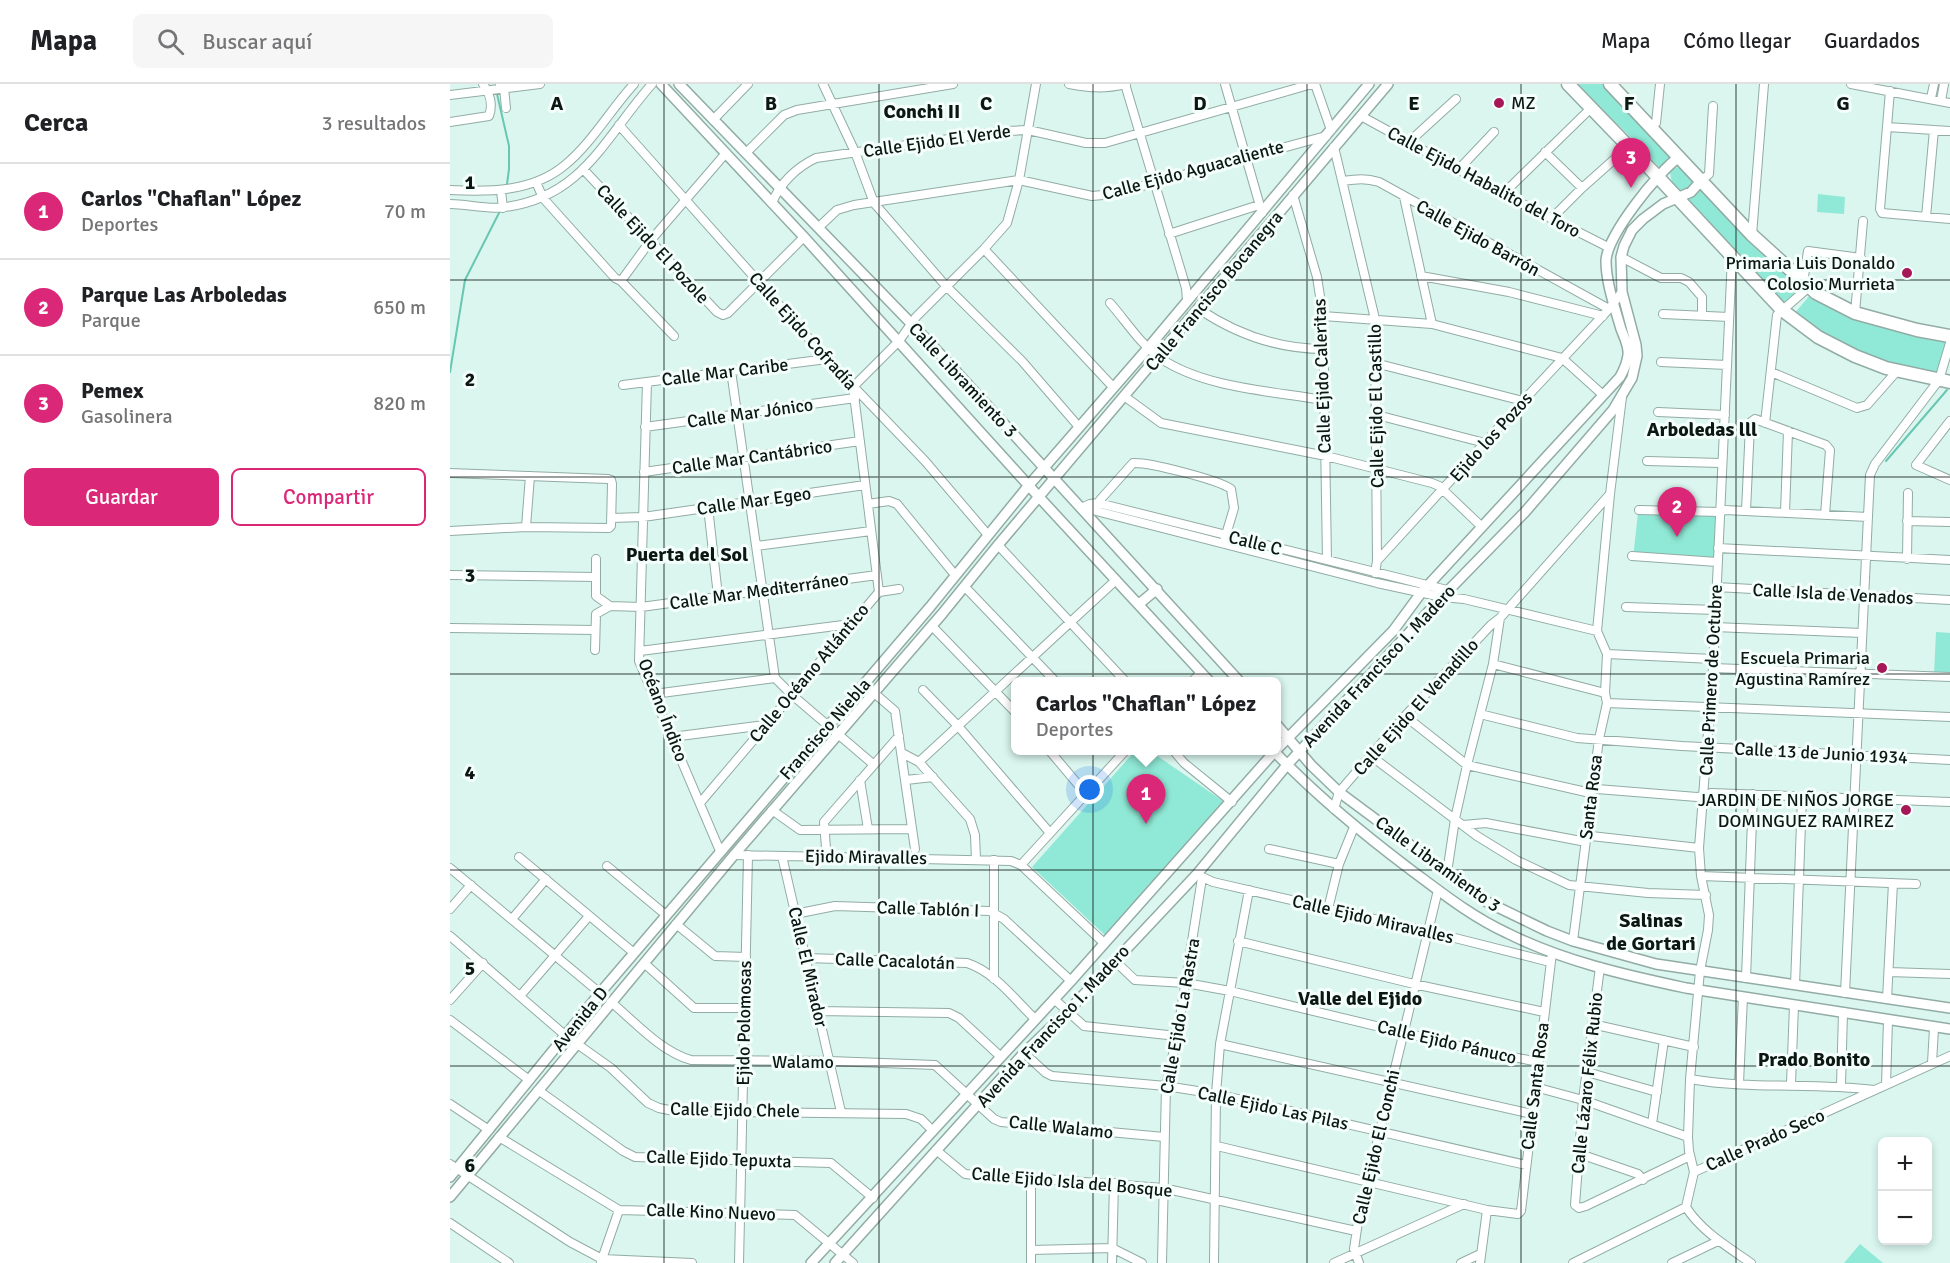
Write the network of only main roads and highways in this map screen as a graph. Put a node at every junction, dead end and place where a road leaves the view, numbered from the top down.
1 (1568, 84) edge
2 (1610, 84) edge
3 (1950, 331) edge
4 (1935, 333) junction
5 (1950, 336) edge
6 (1944, 381) edge

1 - 6 main road
2 - 4 main road
3 - 4 main road
4 - 5 main road

